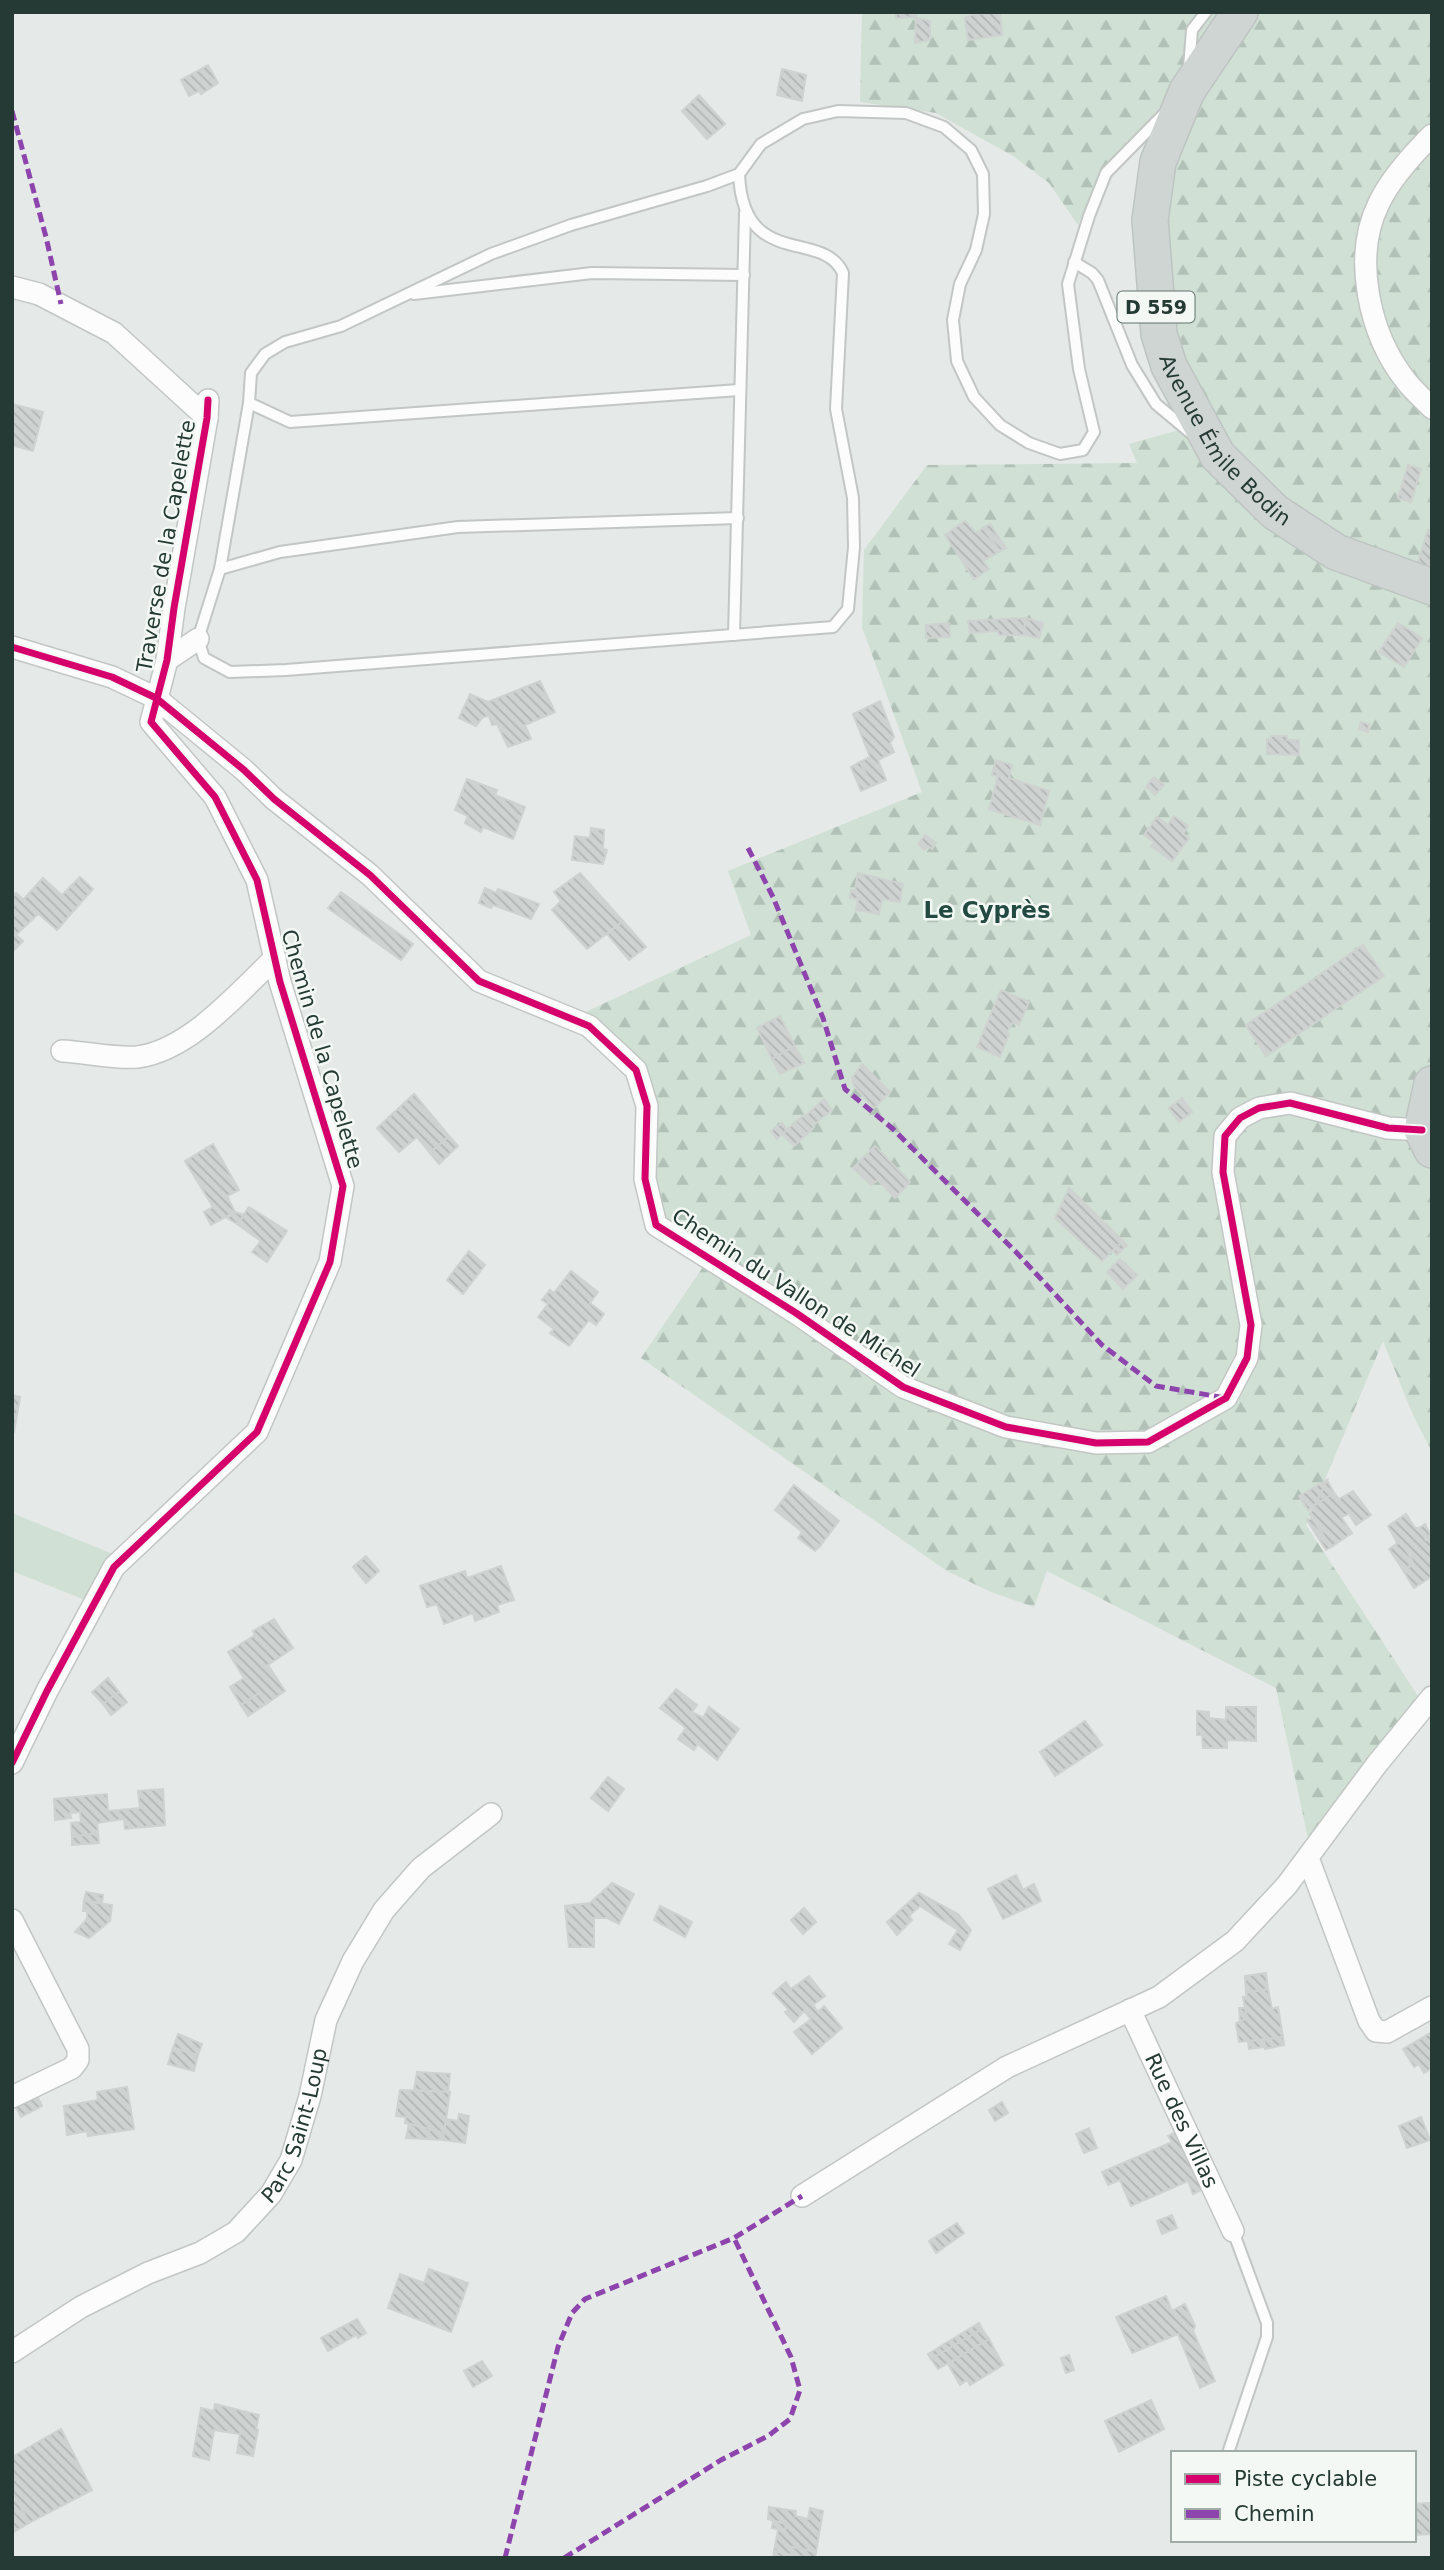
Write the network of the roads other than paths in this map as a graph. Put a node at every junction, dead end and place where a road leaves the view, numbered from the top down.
1 (1206, 12) edge
2 (1240, 12) edge
3 (1187, 91) junction
4 (1432, 135) edge
5 (739, 174) junction
6 (745, 213) junction
7 (1074, 262) junction
8 (744, 275) junction
9 (12, 288) edge
10 (404, 295) junction
11 (739, 390) junction
12 (249, 403) junction
13 (1432, 408) edge
14 (1218, 457) junction
15 (738, 517) junction
16 (220, 569) junction
17 (1432, 587) edge
18 (734, 635) junction
19 (198, 639) junction
20 (12, 647) edge
21 (167, 660) junction
22 (156, 698) junction
23 (275, 958) junction
24 (62, 1051) dead end
25 (1432, 1084) edge
26 (1427, 1140) edge
27 (1432, 1697) edge
28 (12, 1763) edge
29 (491, 1814) dead end
30 (1308, 1858) junction
31 (12, 1920) edge
32 (1432, 2007) edge
33 (1130, 2010) junction
34 (12, 2097) edge
35 (802, 2196) dead end
36 (1233, 2231) joint
37 (12, 2352) edge
38 (1229, 2451) edge

1 - 3 lane
2 - 3 main road, Avenue Émile Bodin / D 559
3 - 7 lane
3 - 14 main road, Avenue Émile Bodin / D 559
4 - 13 street
5 - 6 lane
5 - 7 lane
5 - 10 lane
6 - 8 lane
6 - 18 lane
7 - 14 lane
8 - 10 lane
8 - 11 lane
9 - 21 street, Traverse de la Capelette
10 - 12 lane
11 - 12 lane
11 - 15 lane
12 - 16 lane
14 - 17 main road, Avenue Émile Bodin / D 559
15 - 16 lane
15 - 18 lane
16 - 19 lane
18 - 19 lane
19 - 21 street
20 - 22 street, Chemin du Vallon de Michel
21 - 22 street, Traverse de la Capelette
22 - 23 street, Chemin de la Capelette
22 - 26 street, Chemin du Vallon de Michel
23 - 24 street
23 - 28 street, Chemin de la Capelette
25 - 26 main road
27 - 30 street
29 - 37 street, Parc Saint-Loup
30 - 32 street
30 - 33 street
31 - 34 street
33 - 35 street
33 - 36 street, Rue des Villas
36 - 38 lane

